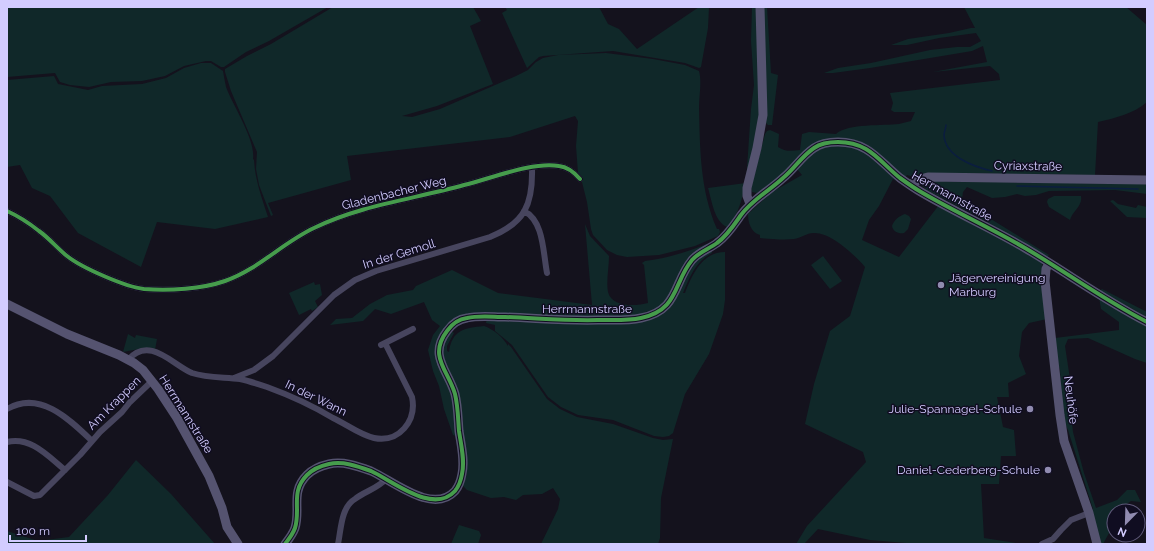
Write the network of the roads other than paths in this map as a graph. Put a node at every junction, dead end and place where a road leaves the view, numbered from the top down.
1 (760, 7) edge
2 (532, 168) junction
3 (580, 179) dead end
4 (1147, 180) edge
5 (911, 185) junction
6 (750, 204) junction
7 (7, 211) edge
8 (524, 211) junction
9 (1052, 265) junction
10 (547, 273) dead end
11 (7, 304) edge
12 (1147, 322) edge
13 (412, 328) dead end
14 (128, 360) junction
15 (232, 378) junction
16 (152, 381) junction
17 (7, 409) edge
18 (92, 441) junction
19 (7, 442) edge
20 (65, 470) junction
21 (386, 479) junction
22 (7, 482) edge
23 (1089, 513) junction
24 (238, 544) edge
25 (286, 544) edge
26 (338, 544) edge
27 (1042, 544) edge
28 (1097, 544) edge

1 - 6 street
2 - 3 street, Gladenbacher Weg
2 - 7 street, Gladenbacher Weg
2 - 8 street, In der Gemoll
4 - 5 street, Cyriaxstraße
5 - 6 street, Herrmannstraße
5 - 9 street, Herrmannstraße
6 - 21 street, Herrmannstraße
8 - 10 street
8 - 15 street, In der Gemoll
9 - 12 street, Herrmannstraße
9 - 23 street, Neuhöfe
11 - 14 street, Herrmannstraße
13 - 15 street, In der Wann
14 - 15 street, In der Wann
14 - 16 street, Herrmannstraße
16 - 18 street, Am Krappen
16 - 24 street, Herrmannstraße
17 - 18 street, Am Krappen
18 - 20 street, Am Krappen
19 - 20 street
20 - 22 street, Am Krappen
21 - 25 street, Herrmannstraße
21 - 26 street
23 - 27 street
23 - 28 street, Neuhöfe

